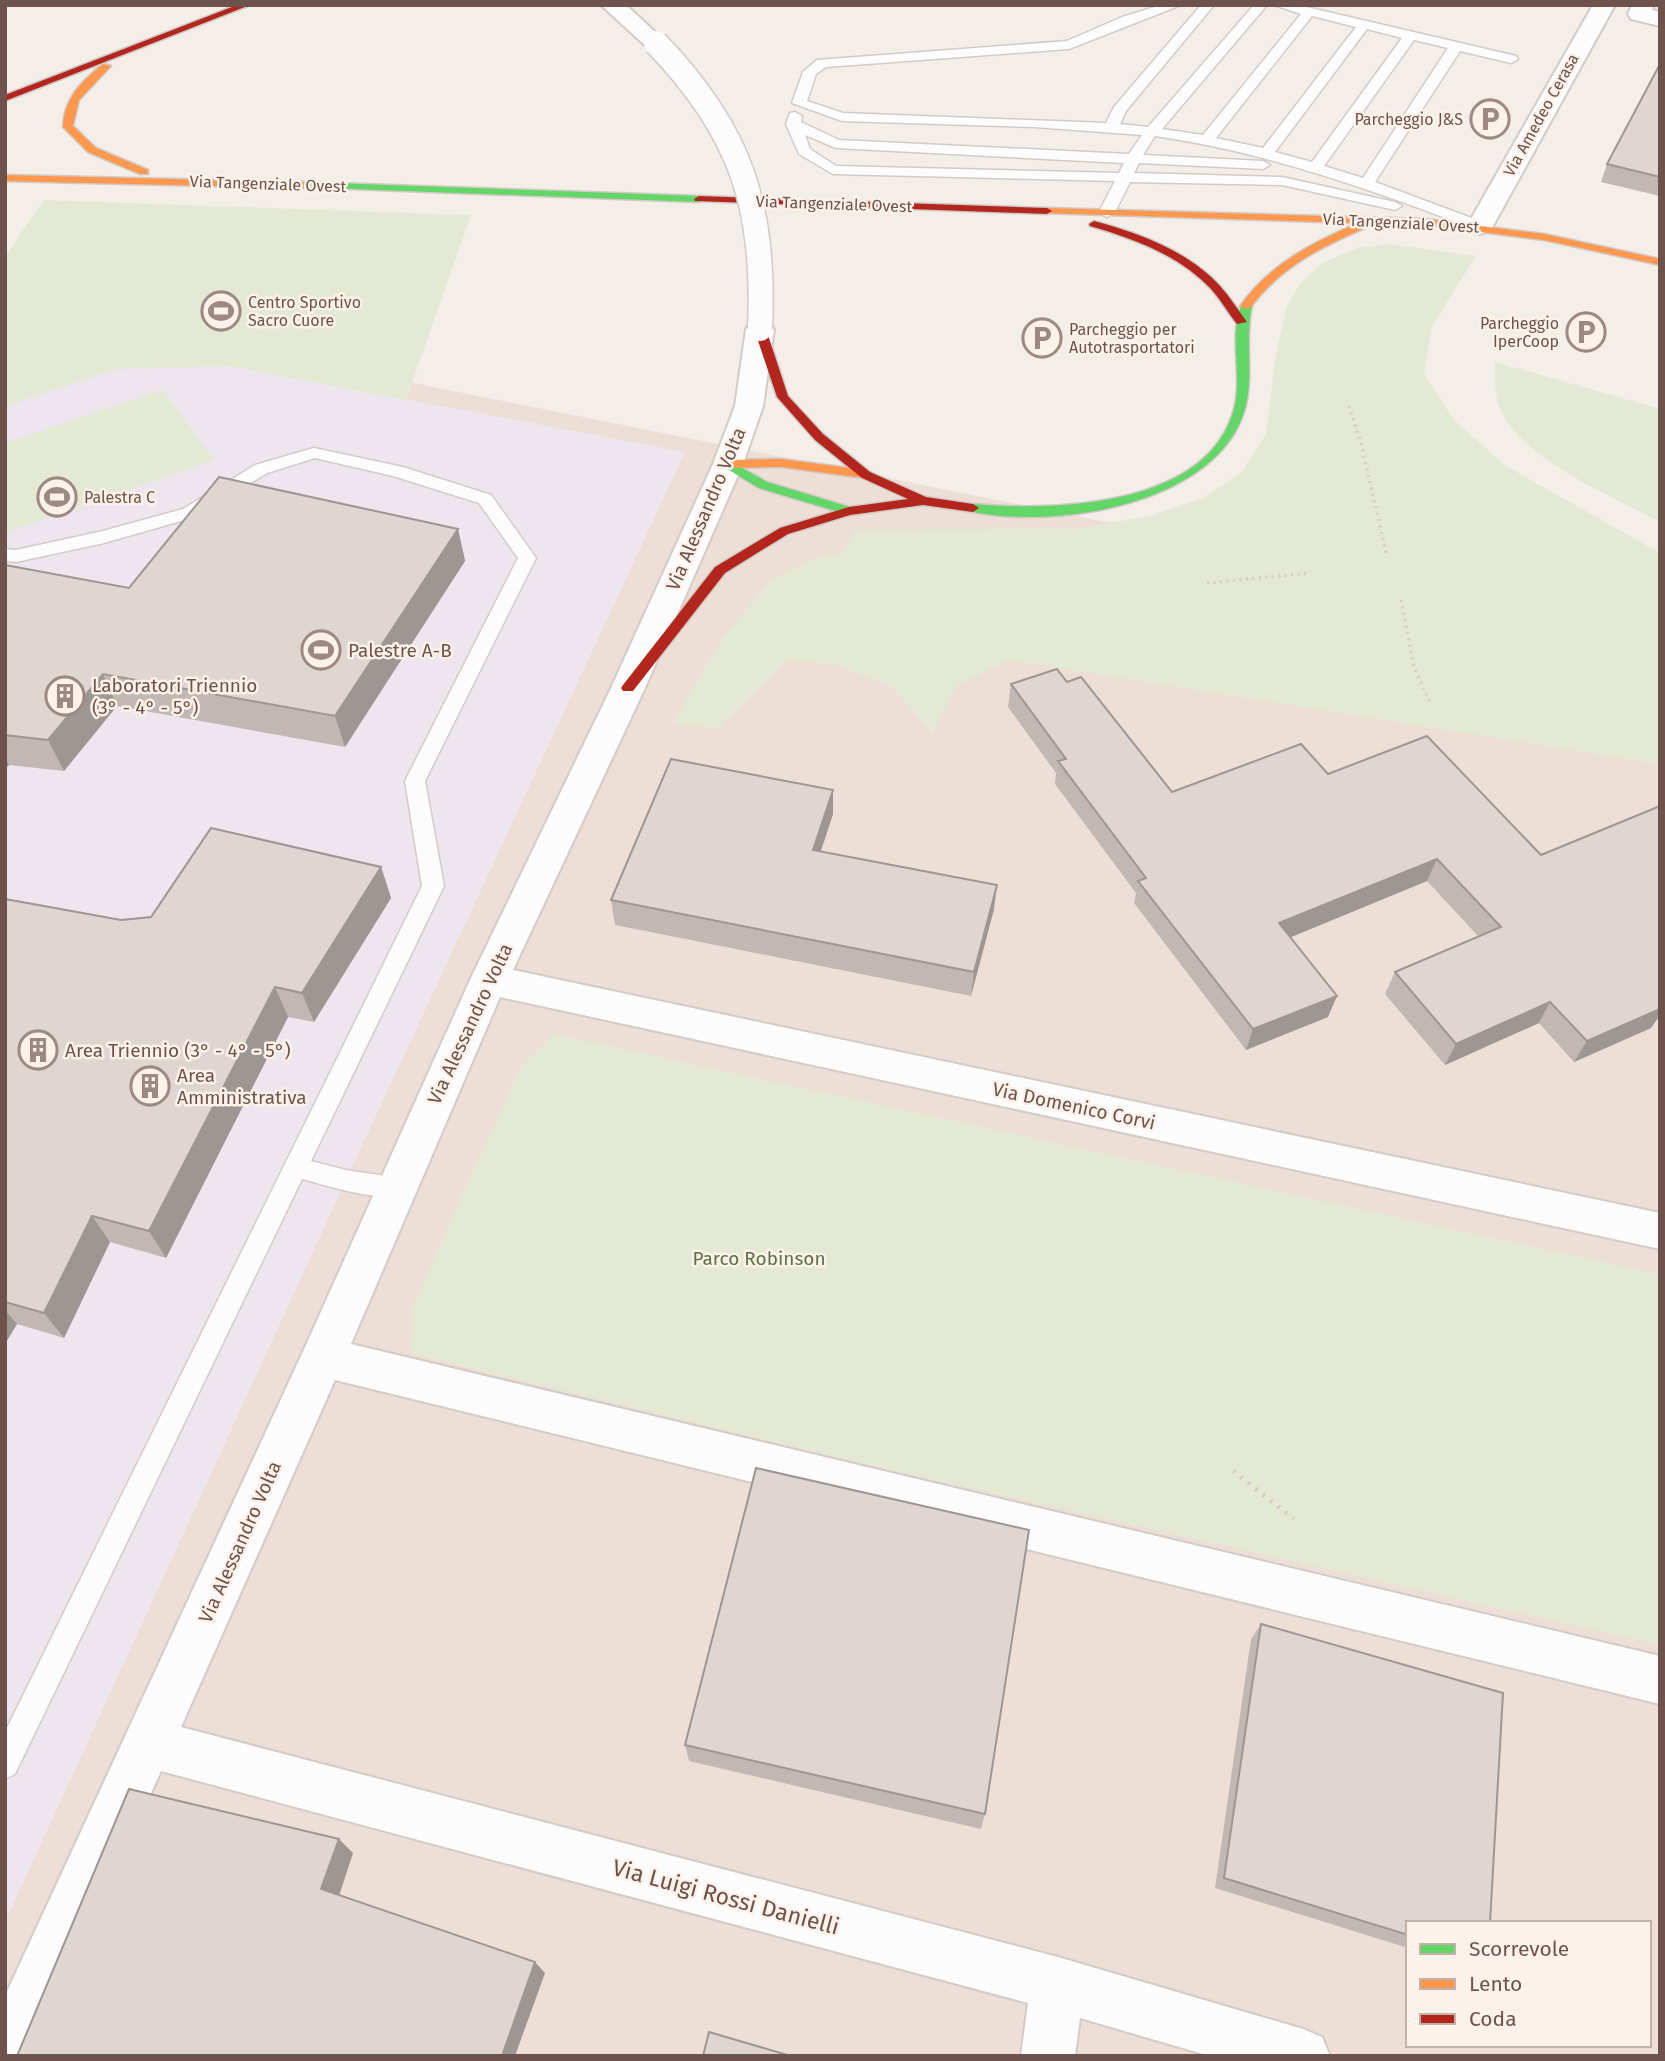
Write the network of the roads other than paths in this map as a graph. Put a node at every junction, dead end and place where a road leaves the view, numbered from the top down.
1 (246, 5) edge
2 (1175, 5) edge
3 (1208, 5) edge
4 (1261, 5) edge
5 (1280, 5) edge
6 (1604, 5) edge
7 (1643, 5) edge
8 (626, 10) edge
9 (1310, 12) junction
10 (1660, 19) edge
11 (1364, 25) junction
12 (1410, 36) junction
13 (1456, 47) junction
14 (129, 52) junction
15 (1511, 59) dead end
16 (5, 98) edge
17 (799, 103) junction
18 (793, 124) junction
19 (1111, 128) junction
20 (1151, 132) junction
21 (1206, 141) junction
22 (1266, 154) junction
23 (1134, 158) junction
24 (1315, 168) junction
25 (5, 177) edge
26 (1124, 178) junction
27 (177, 180) junction
28 (1367, 183) junction
29 (1048, 211) junction
30 (1107, 212) junction
31 (1370, 221) junction
32 (1480, 226) junction
33 (1660, 262) edge
34 (1241, 323) junction
35 (760, 329) junction
36 (729, 464) junction
37 (866, 475) junction
38 (923, 501) junction
39 (849, 511) junction
40 (5, 555) edge
41 (628, 688) junction
42 (489, 980) junction
43 (296, 1167) junction
44 (396, 1186) junction
45 (1660, 1231) edge
46 (323, 1357) junction
47 (1660, 1680) edge
48 (148, 1743) junction
49 (5, 1764) edge
50 (1058, 1984) junction
51 (6, 2056) edge
52 (1048, 2056) edge
53 (1303, 2056) edge

1 - 14 main road
2 - 17 lane
3 - 19 lane
4 - 20 lane
5 - 9 lane
6 - 32 street, Via Amedeo Cerasa
7 - 10 street
8 - 35 street, Via Alessandro Volta, bridge
9 - 11 lane
9 - 21 lane
11 - 12 lane
11 - 22 lane
12 - 13 lane
12 - 24 lane
13 - 15 lane
13 - 28 lane
14 - 16 main road
14 - 27 main road
17 - 18 lane
17 - 19 lane
18 - 23 lane
18 - 26 lane
19 - 20 lane
20 - 21 lane
20 - 23 lane
21 - 22 lane
22 - 24 lane
23 - 24 lane
23 - 26 lane
24 - 26 lane
24 - 28 lane
25 - 27 main road, Via Tangenziale Ovest
26 - 30 lane
26 - 32 lane
27 - 29 main road, Via Tangenziale Ovest
28 - 32 lane
29 - 30 main road, Via Tangenziale Ovest
29 - 34 main road
30 - 31 main road, Via Tangenziale Ovest
31 - 32 main road, Via Tangenziale Ovest
31 - 34 main road
32 - 33 main road, Via Tangenziale Ovest
34 - 38 main road
35 - 36 street, Via Alessandro Volta
35 - 37 main road
36 - 37 main road
36 - 39 main road
36 - 41 street, Via Alessandro Volta
37 - 38 main road
38 - 39 main road
39 - 41 main road
40 - 43 lane
41 - 42 street, Via Alessandro Volta
42 - 44 street, Via Alessandro Volta
42 - 45 street, Via Domenico Corvi
43 - 44 lane
43 - 49 lane
44 - 46 street, Via Alessandro Volta
46 - 47 street
46 - 48 street, Via Alessandro Volta
48 - 50 street, Via Luigi Rossi Danielli
48 - 51 street, Via Alessandro Volta
50 - 52 street
50 - 53 street, Via Luigi Rossi Danielli

